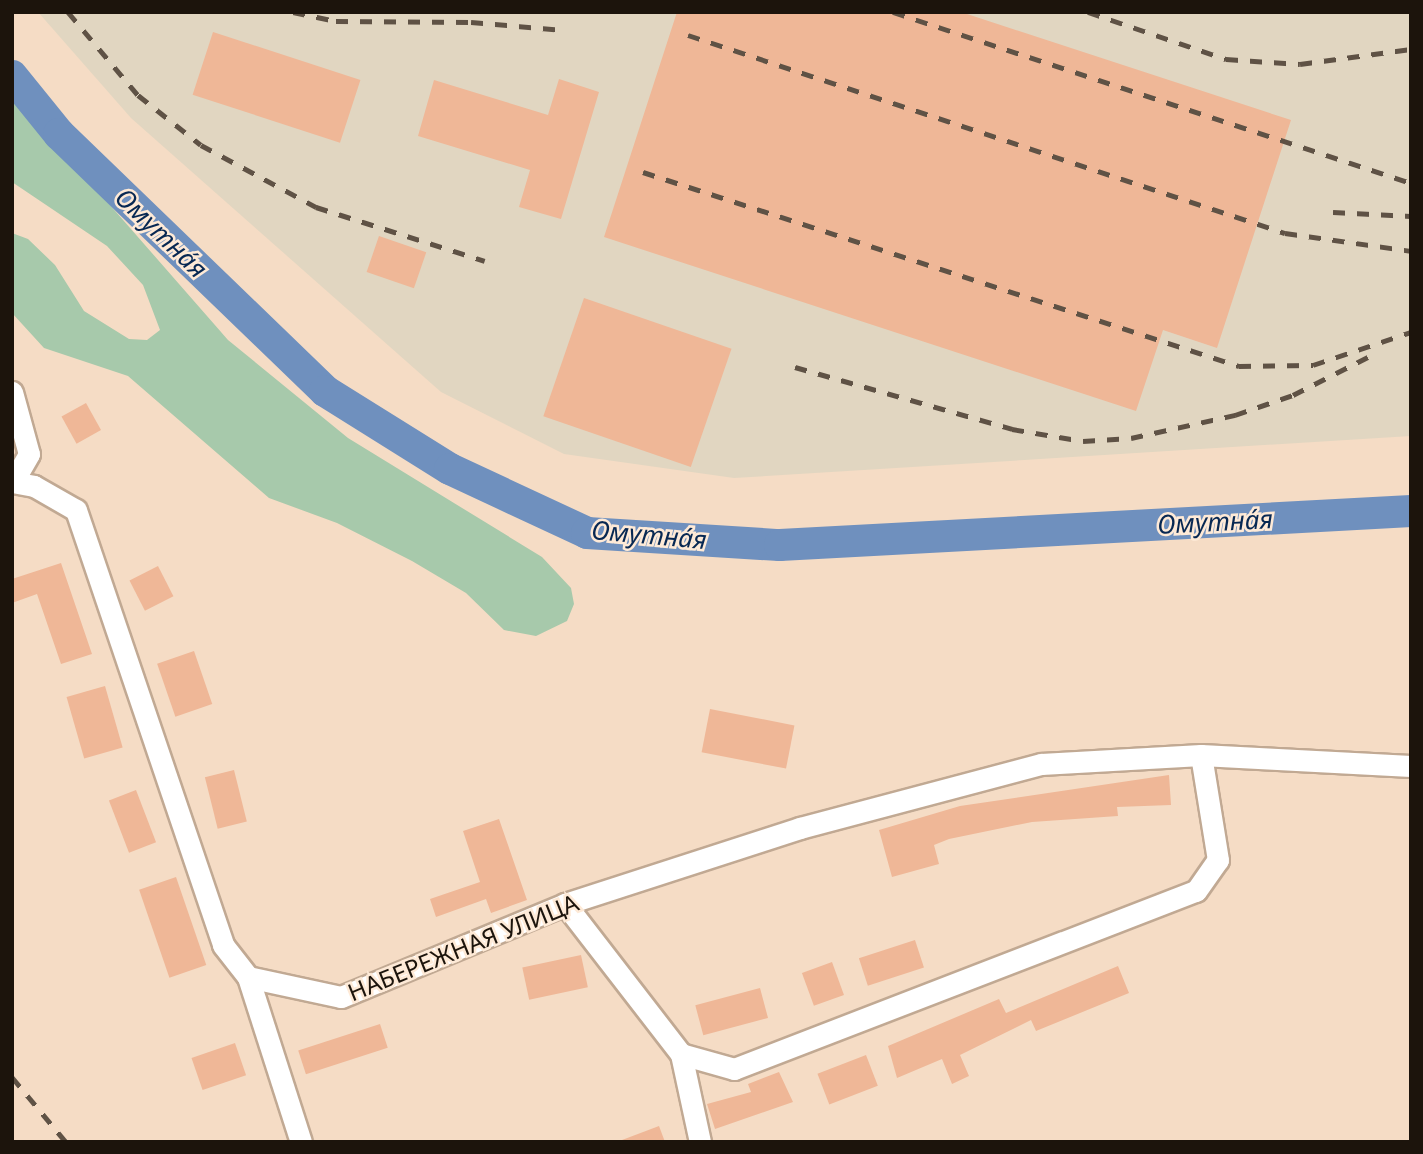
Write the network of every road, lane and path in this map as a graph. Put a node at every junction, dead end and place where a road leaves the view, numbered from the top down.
1 (12, 392) edge
2 (13, 482) edge
3 (1201, 755) junction
4 (1411, 766) edge
5 (565, 904) junction
6 (248, 978) junction
7 (681, 1054) junction
8 (302, 1142) edge
9 (700, 1142) edge

1 - 2 street
2 - 6 street
3 - 4 street, НАБЕРЕЖНАЯ УЛИЦА
3 - 5 street, НАБЕРЕЖНАЯ УЛИЦА
3 - 7 street
5 - 6 street, НАБЕРЕЖНАЯ УЛИЦА
5 - 7 street
6 - 8 street
7 - 9 street

